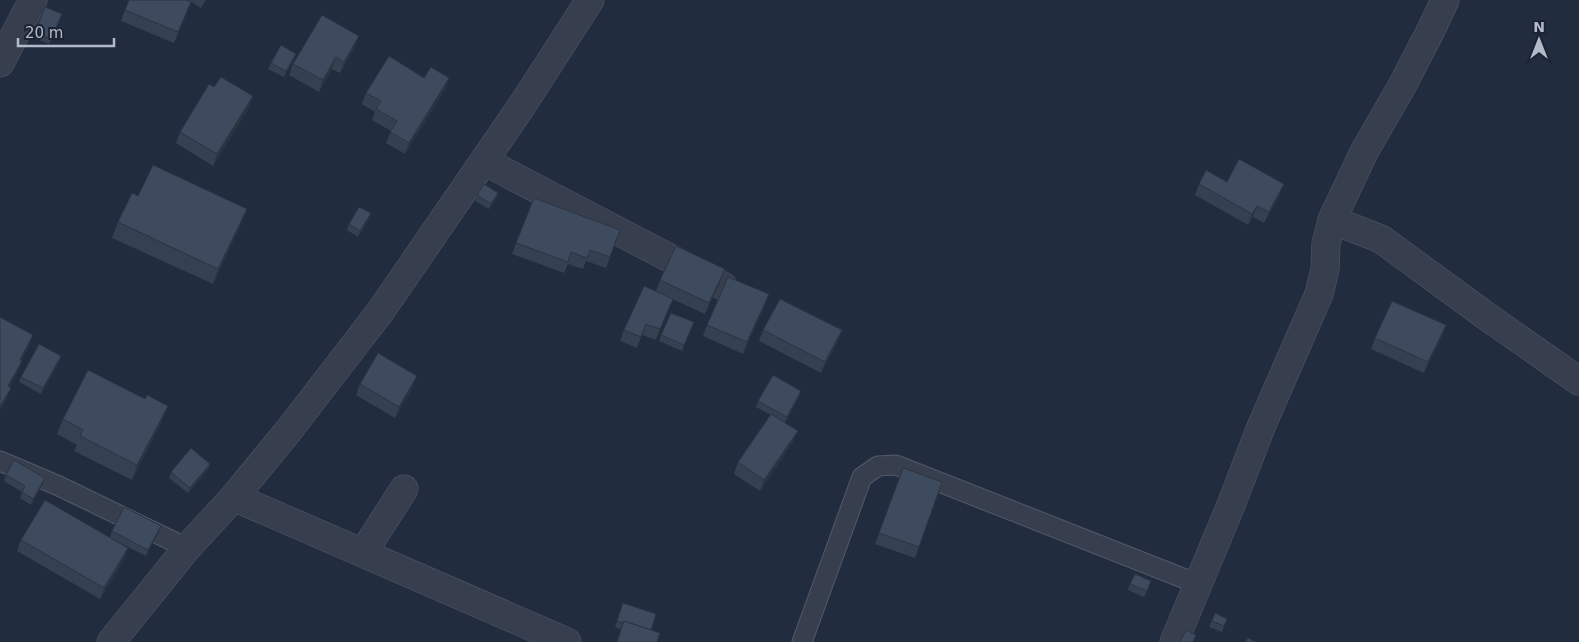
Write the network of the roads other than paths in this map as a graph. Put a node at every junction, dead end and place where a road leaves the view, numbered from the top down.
1 (33, 0) edge
2 (590, 0) edge
3 (1445, 0) edge
4 (0, 63) edge
5 (484, 161) junction
6 (1332, 220) junction
7 (723, 286) edge
8 (1579, 381) edge
9 (0, 461) edge
10 (404, 489) dead end
11 (234, 497) junction
12 (187, 548) junction
13 (363, 553) junction
14 (1198, 584) junction
15 (111, 642) edge
16 (567, 642) edge
17 (802, 642) edge
18 (1174, 642) edge

1 - 4 street
2 - 5 street
3 - 6 street
5 - 7 street
5 - 11 street
6 - 8 street
6 - 14 street
9 - 12 lane
10 - 13 street
11 - 12 street
11 - 13 street
12 - 15 street
13 - 16 street
14 - 17 lane
14 - 18 street

